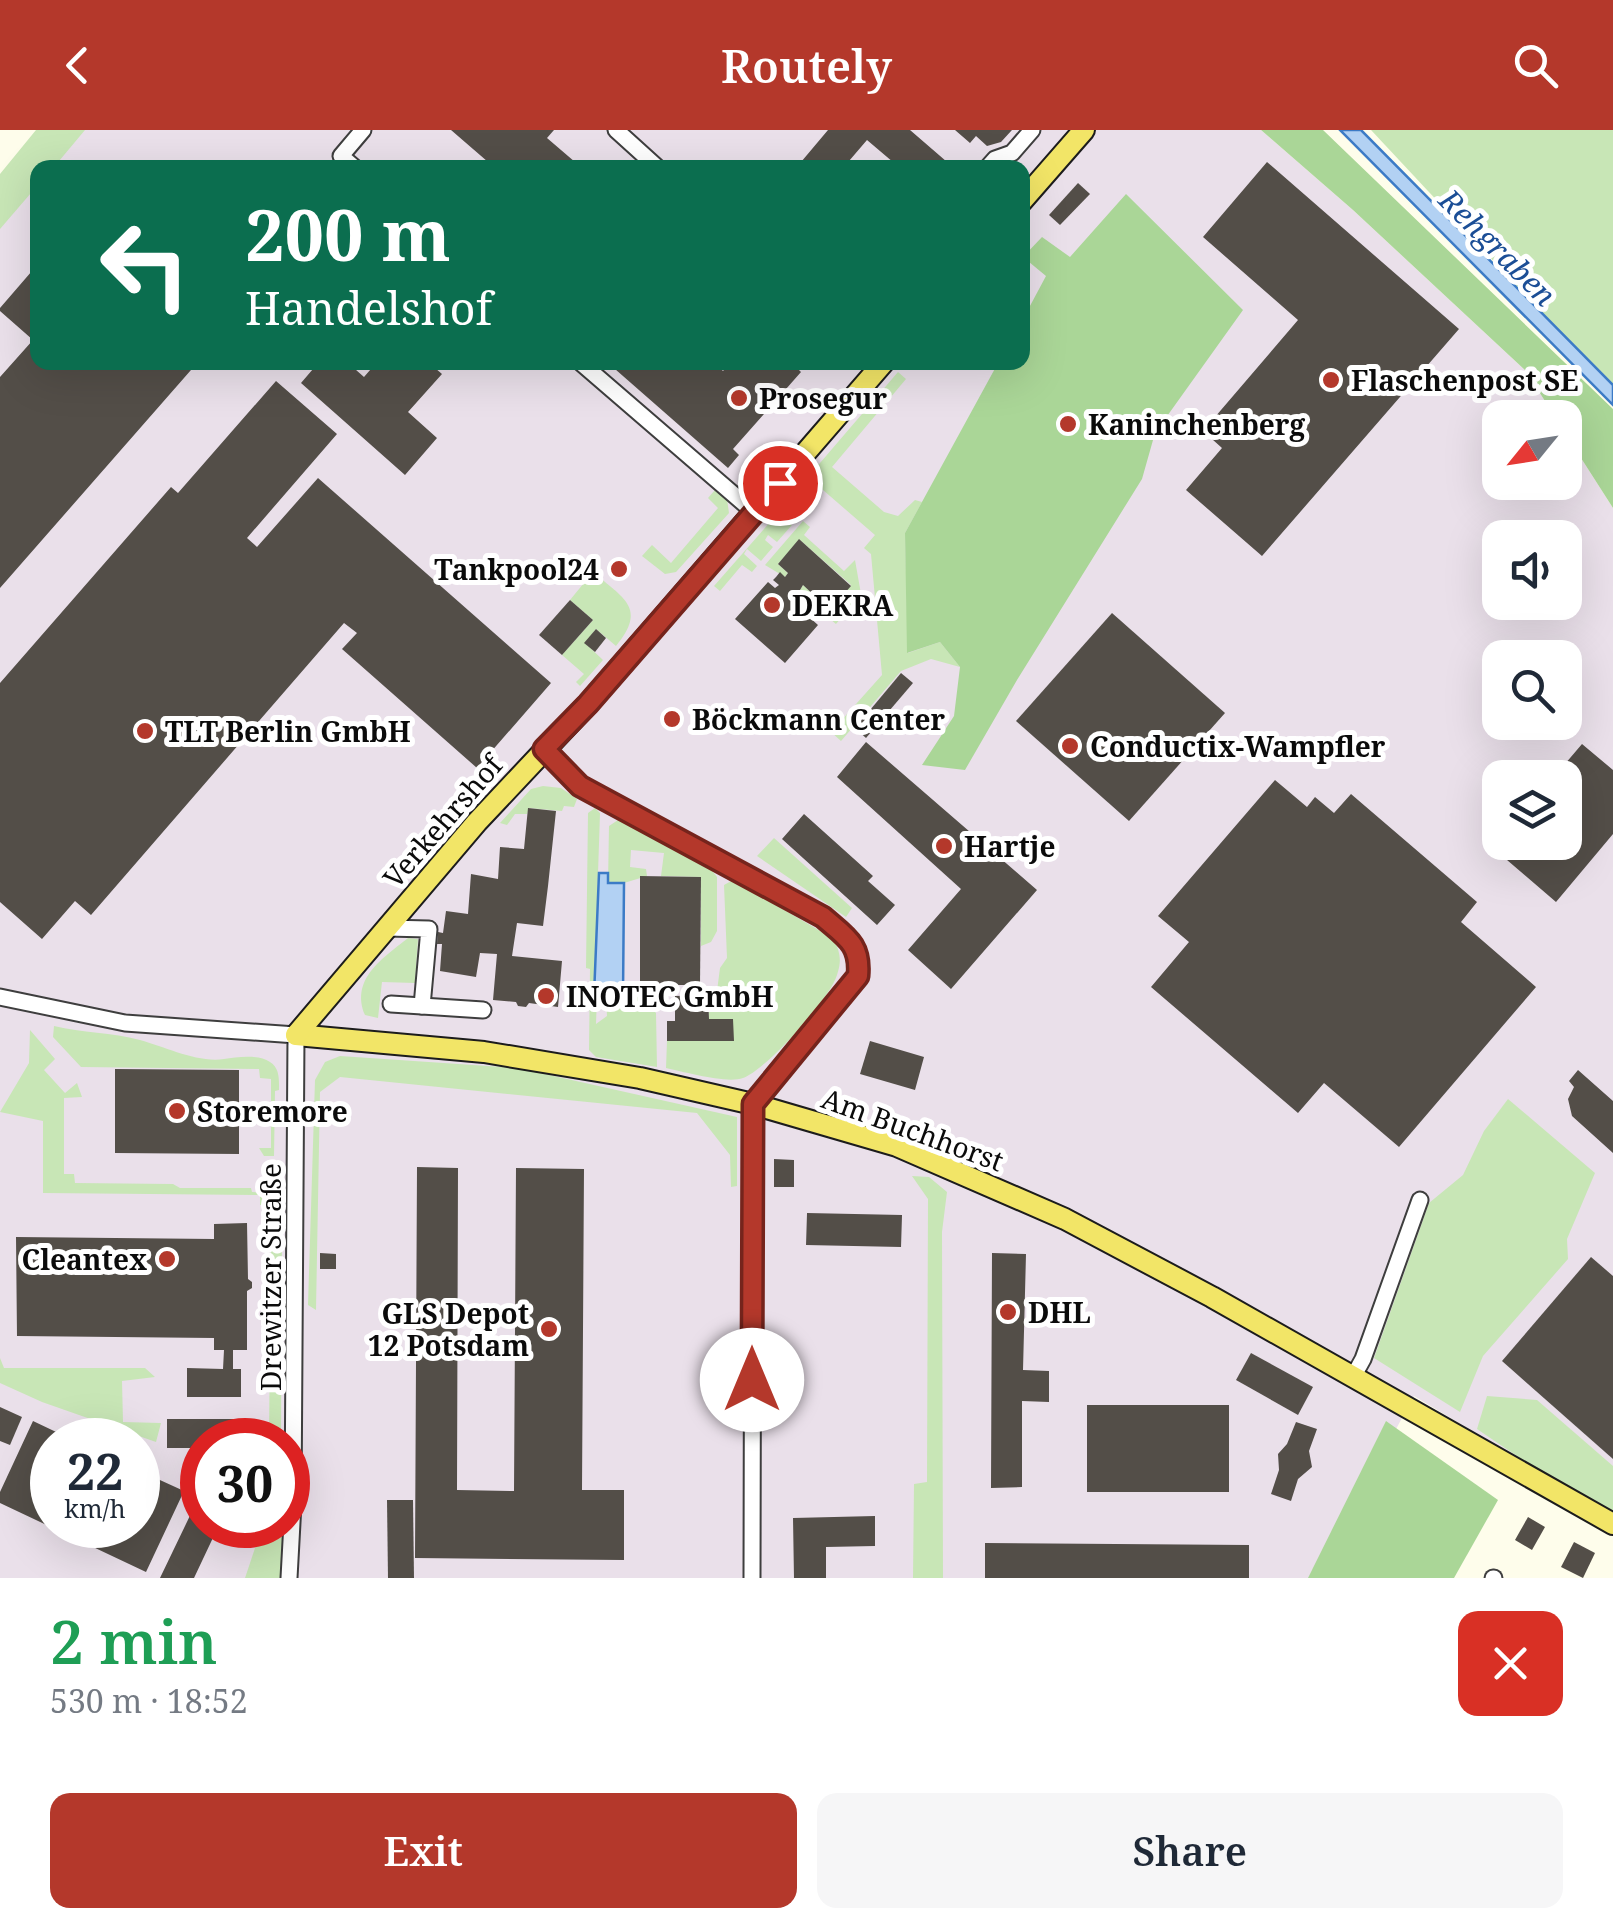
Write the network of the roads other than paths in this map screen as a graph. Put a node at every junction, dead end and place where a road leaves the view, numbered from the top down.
1 (363, 130) edge
2 (616, 130) edge
3 (1032, 130) edge
4 (1080, 131) edge
5 (346, 160) edge
6 (649, 160) edge
7 (994, 160) edge
8 (1030, 192) edge
9 (589, 370) edge
10 (878, 370) edge
11 (755, 513) junction
12 (544, 749) junction
13 (386, 928) junction
14 (0, 997) edge
15 (391, 1004) dead end
16 (422, 1006) junction
17 (483, 1010) dead end
18 (296, 1036) junction
19 (753, 1104) junction
20 (1420, 1200) dead end
21 (1352, 1377) junction
22 (1613, 1524) edge
23 (289, 1578) edge
24 (752, 1578) edge

1 - 5 street
2 - 6 street
3 - 7 street
4 - 8 main road
9 - 11 street
10 - 11 main road, Verkehrshof
11 - 12 main road, Verkehrshof
12 - 13 main road, Verkehrshof
12 - 19 street
13 - 16 street
13 - 18 main road, Verkehrshof
14 - 18 street, Am Buchhorst
15 - 16 street
16 - 17 street
18 - 19 main road, Am Buchhorst
18 - 23 street, Drewitzer Straße
19 - 21 main road, Am Buchhorst
19 - 24 street
20 - 21 street
21 - 22 main road, Am Buchhorst

